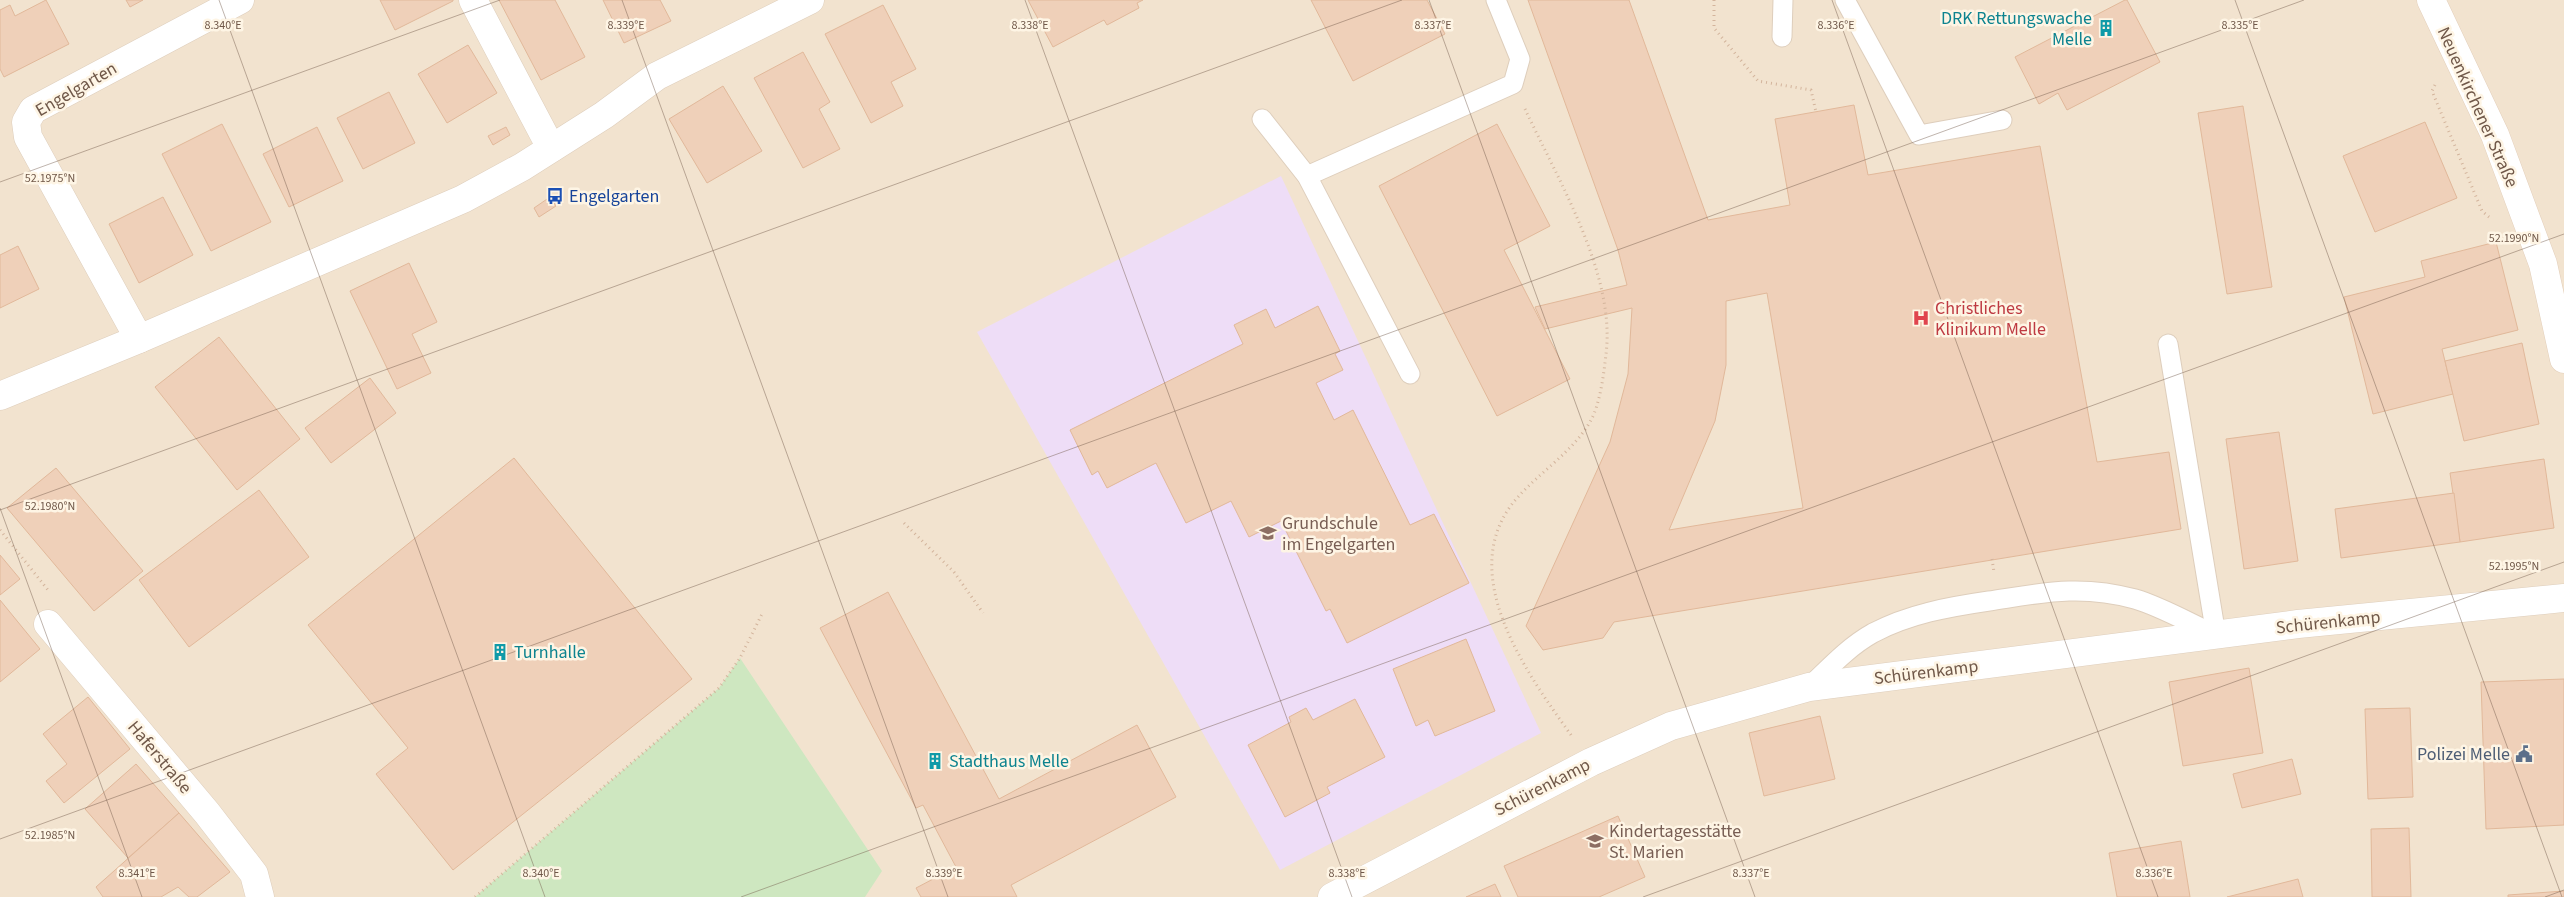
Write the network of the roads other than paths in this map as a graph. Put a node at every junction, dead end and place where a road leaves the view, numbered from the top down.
1 (240, 0) edge
2 (473, 0) edge
3 (810, 0) edge
4 (1496, 0) edge
5 (1783, 0) edge
6 (1845, 0) edge
7 (2431, 0) edge
8 (1782, 37) dead end
9 (1262, 119) dead end
10 (2002, 120) dead end
11 (550, 148) junction
12 (1307, 176) junction
13 (139, 339) junction
14 (2168, 344) dead end
15 (2564, 359) edge
16 (1410, 374) dead end
17 (0, 396) edge
18 (2564, 598) edge
19 (48, 624) road end
20 (2216, 635) junction
21 (1809, 687) junction
22 (260, 897) edge
23 (1332, 897) edge

1 - 13 street, Engelgarten
2 - 11 street
3 - 11 street
4 - 12 lane
5 - 8 lane
6 - 10 lane
7 - 15 street, Neuenkirchener Straße
9 - 12 lane
11 - 13 street
12 - 16 lane
13 - 17 street
14 - 20 lane
18 - 20 street, Schürenkamp
19 - 22 street, Haferstraße
20 - 21 street, Schürenkamp
20 - 21 lane
21 - 23 street, Schürenkamp

